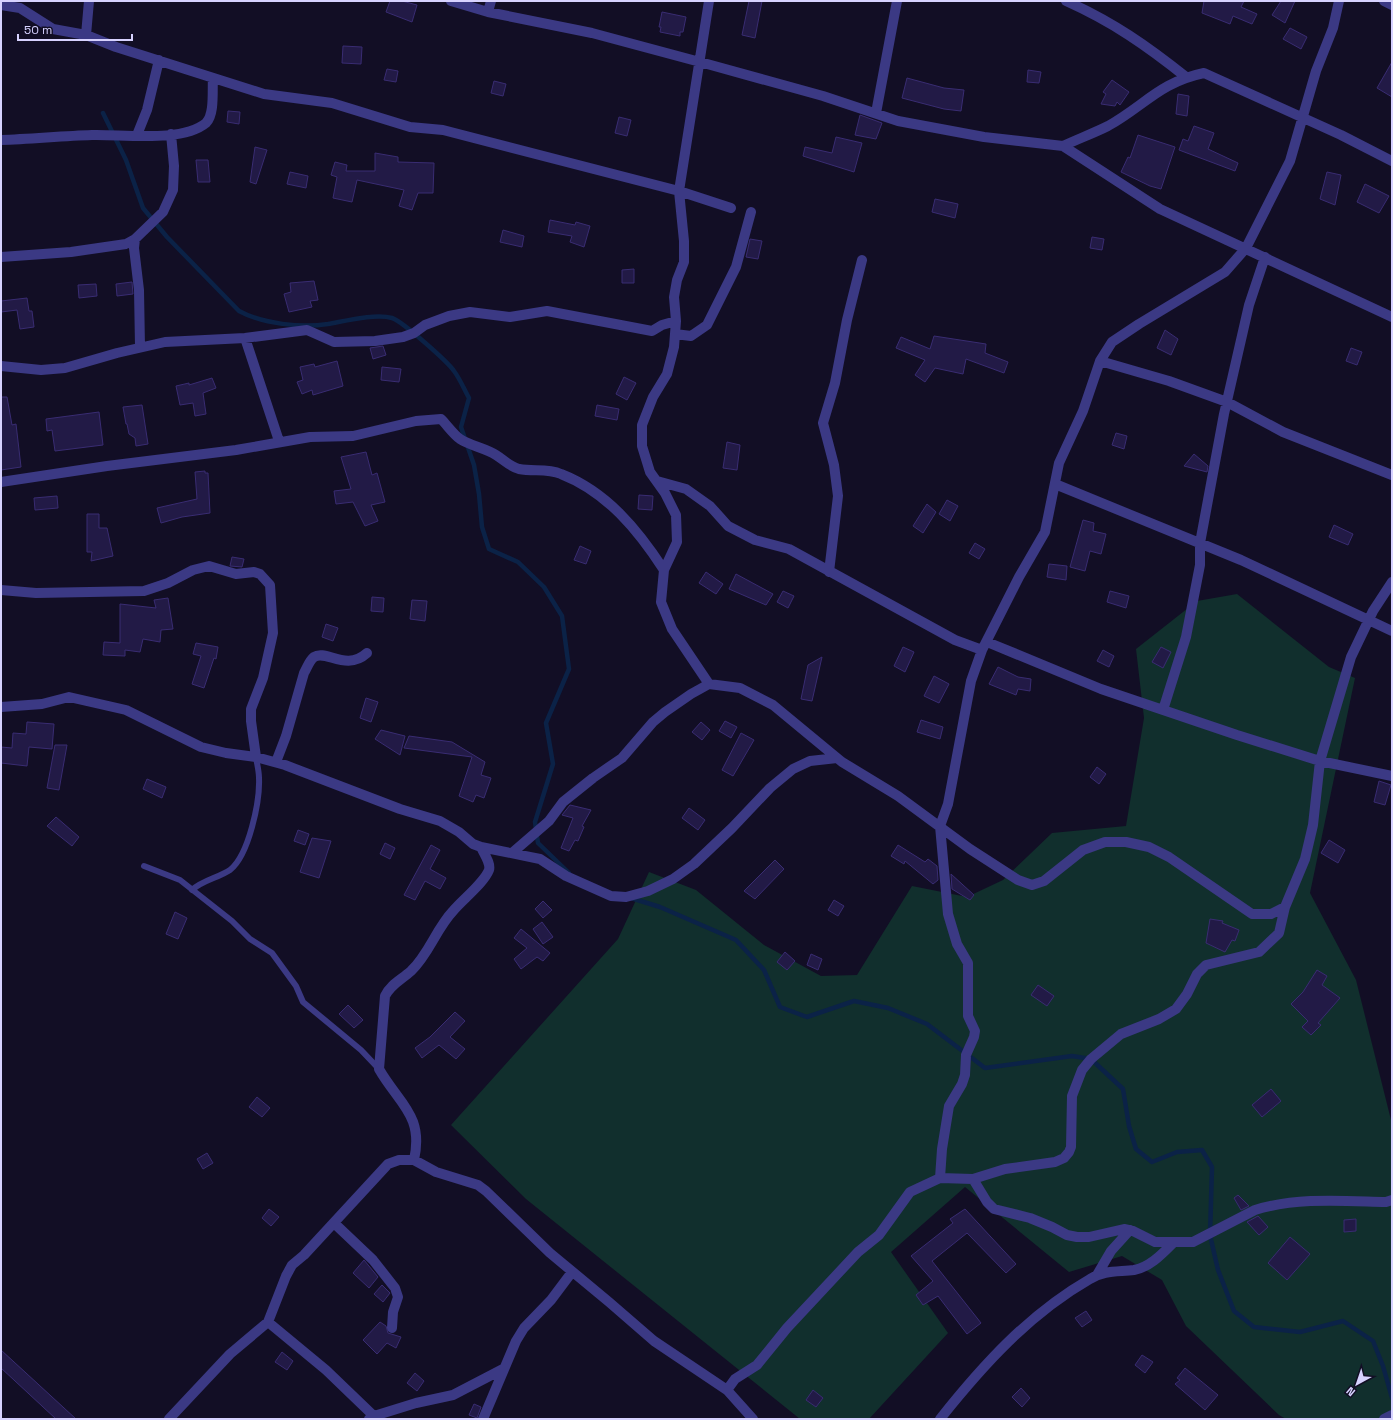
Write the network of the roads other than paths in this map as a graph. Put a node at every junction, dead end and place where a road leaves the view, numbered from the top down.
1 (89, 1) edge
2 (451, 1) edge
3 (491, 1) edge
4 (709, 1) edge
5 (897, 1) edge
6 (1066, 1) edge
7 (1339, 1) edge
8 (1384, 1) edge
9 (1, 5) edge
10 (1392, 5) edge
11 (488, 12) junction
12 (86, 35) junction
13 (159, 60) junction
14 (700, 62) junction
15 (1186, 77) junction
16 (213, 78) junction
17 (876, 113) junction
18 (1302, 118) junction
19 (171, 134) junction
20 (137, 135) junction
21 (1, 140) edge
22 (1063, 146) junction
23 (1392, 161) edge
24 (679, 191) junction
25 (731, 208) dead end
26 (751, 212) dead end
27 (136, 239) junction
28 (1246, 248) junction
29 (1, 257) edge
30 (1265, 257) junction
31 (862, 260) dead end
32 (1392, 317) edge
33 (676, 322) junction
34 (675, 334) junction
35 (245, 338) junction
36 (140, 347) junction
37 (1100, 361) junction
38 (1, 366) edge
39 (1226, 402) junction
40 (279, 441) junction
41 (1392, 476) edge
42 (657, 481) junction
43 (1, 482) edge
44 (1055, 484) junction
45 (1200, 543) junction
46 (664, 570) junction
47 (829, 572) junction
48 (1392, 582) edge
49 (1, 590) edge
50 (1369, 620) junction
51 (1392, 630) edge
52 (984, 646) junction
53 (367, 653) dead end
54 (709, 684) junction
55 (1, 707) edge
56 (1163, 710) junction
57 (256, 757) junction
58 (837, 758) junction
59 (1320, 761) junction
60 (276, 762) junction
61 (1392, 776) edge
62 (940, 826) junction
63 (481, 848) junction
64 (512, 853) junction
65 (144, 866) dead end
66 (192, 890) junction
67 (1285, 907) junction
68 (379, 1070) junction
69 (414, 1160) junction
70 (940, 1178) junction
71 (974, 1178) junction
72 (1392, 1200) edge
73 (334, 1223) junction
74 (1130, 1230) junction
75 (1173, 1243) junction
76 (572, 1272) junction
77 (1097, 1275) junction
78 (268, 1322) junction
79 (392, 1328) dead end
80 (503, 1369) junction
81 (727, 1390) junction
82 (1392, 1415) edge
83 (373, 1418) edge
84 (170, 1419) edge
85 (483, 1419) edge
86 (753, 1419) edge
87 (940, 1419) edge
88 (1384, 1419) edge

1 - 12 street
2 - 11 street
3 - 11 street
4 - 14 street
5 - 17 street
6 - 15 street
7 - 18 street
8 - 10 street
9 - 12 street
11 - 14 street
12 - 13 street
13 - 16 street
13 - 20 street
14 - 17 street
14 - 24 street
15 - 18 street
15 - 22 street
16 - 19 street
16 - 24 street
17 - 22 street
18 - 23 street
18 - 28 street
19 - 20 street
19 - 27 street
20 - 21 street
22 - 28 street
24 - 25 street
24 - 33 street
26 - 34 street
27 - 29 street
27 - 36 street
28 - 30 street
28 - 37 street
30 - 32 street
30 - 39 street
31 - 47 street
33 - 34 street
33 - 35 street
34 - 42 street
35 - 36 street
35 - 40 street
36 - 38 street
37 - 39 street
37 - 44 street
39 - 41 street
39 - 45 street
40 - 43 street
40 - 46 street
42 - 46 street
42 - 47 street
44 - 45 street
44 - 52 street
45 - 50 street
45 - 56 street
46 - 54 street
47 - 52 street
48 - 50 street
49 - 57 street
50 - 51 street
50 - 59 street
52 - 56 street
52 - 62 street
53 - 60 street
54 - 58 street
54 - 64 street
55 - 57 street
56 - 59 street
57 - 60 street
57 - 66 lane
58 - 62 street
58 - 64 street
59 - 61 street
59 - 67 street
60 - 63 street
62 - 67 street
62 - 70 street
63 - 64 street
63 - 68 street
65 - 66 lane
66 - 68 lane
67 - 71 street
68 - 69 street
69 - 73 street
69 - 76 street
70 - 71 street
70 - 81 street
71 - 74 street
72 - 75 street
73 - 78 street
73 - 79 street
74 - 75 street
74 - 77 street
75 - 77 street
76 - 80 street
76 - 81 street
77 - 87 street
78 - 83 street
78 - 84 street
80 - 83 street
80 - 85 street
81 - 86 street
82 - 88 street

